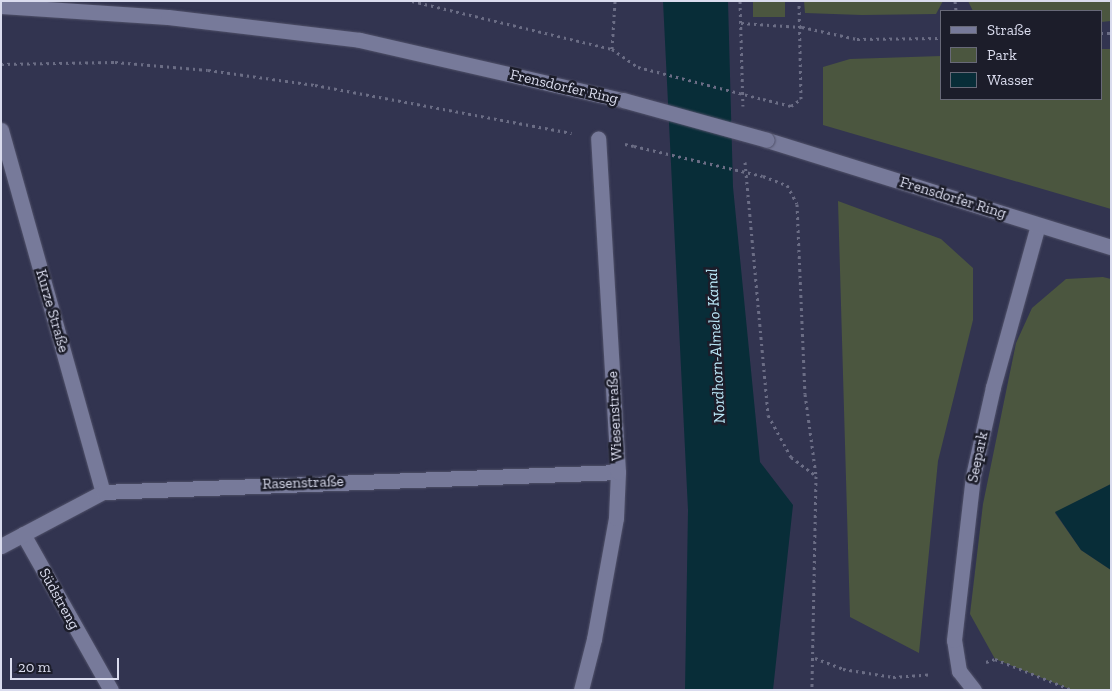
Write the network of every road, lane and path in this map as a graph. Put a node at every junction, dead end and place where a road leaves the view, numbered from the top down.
1 (412, 1) edge
2 (615, 1) edge
3 (740, 1) edge
4 (800, 1) edge
5 (1, 6) edge
6 (740, 22) junction
7 (802, 27) junction
8 (940, 38) edge
9 (612, 48) junction
10 (741, 50) dead end
11 (1, 64) edge
12 (1, 130) edge
13 (598, 138) junction
14 (746, 195) dead end
15 (1038, 225) junction
16 (1111, 247) edge
17 (618, 472) junction
18 (816, 476) junction
19 (103, 492) junction
20 (23, 534) junction
21 (1, 546) edge
22 (815, 658) junction
23 (959, 671) junction
24 (111, 690) edge
25 (581, 690) edge
26 (812, 690) edge
27 (974, 690) edge
28 (1072, 690) edge

1 - 9 path
2 - 9 path
3 - 6 path
4 - 7 path
5 - 15 street, Frensdorfer Ring, bridge
6 - 7 path
6 - 10 path
7 - 8 path
7 - 9 path, bridge
11 - 13 path
12 - 19 street, Kurze Straße
13 - 17 street, Wiesenstraße
13 - 18 path, bridge
14 - 18 path
15 - 16 street, Frensdorfer Ring
15 - 23 street, Seepark
17 - 19 street, Rasenstraße
17 - 25 street, Wiesenstraße
18 - 22 path
19 - 20 street, Rasenstraße
20 - 21 street, Rasenstraße
20 - 24 street, Südstreng
22 - 23 path
22 - 26 path
23 - 27 street, Seepark
23 - 28 path

